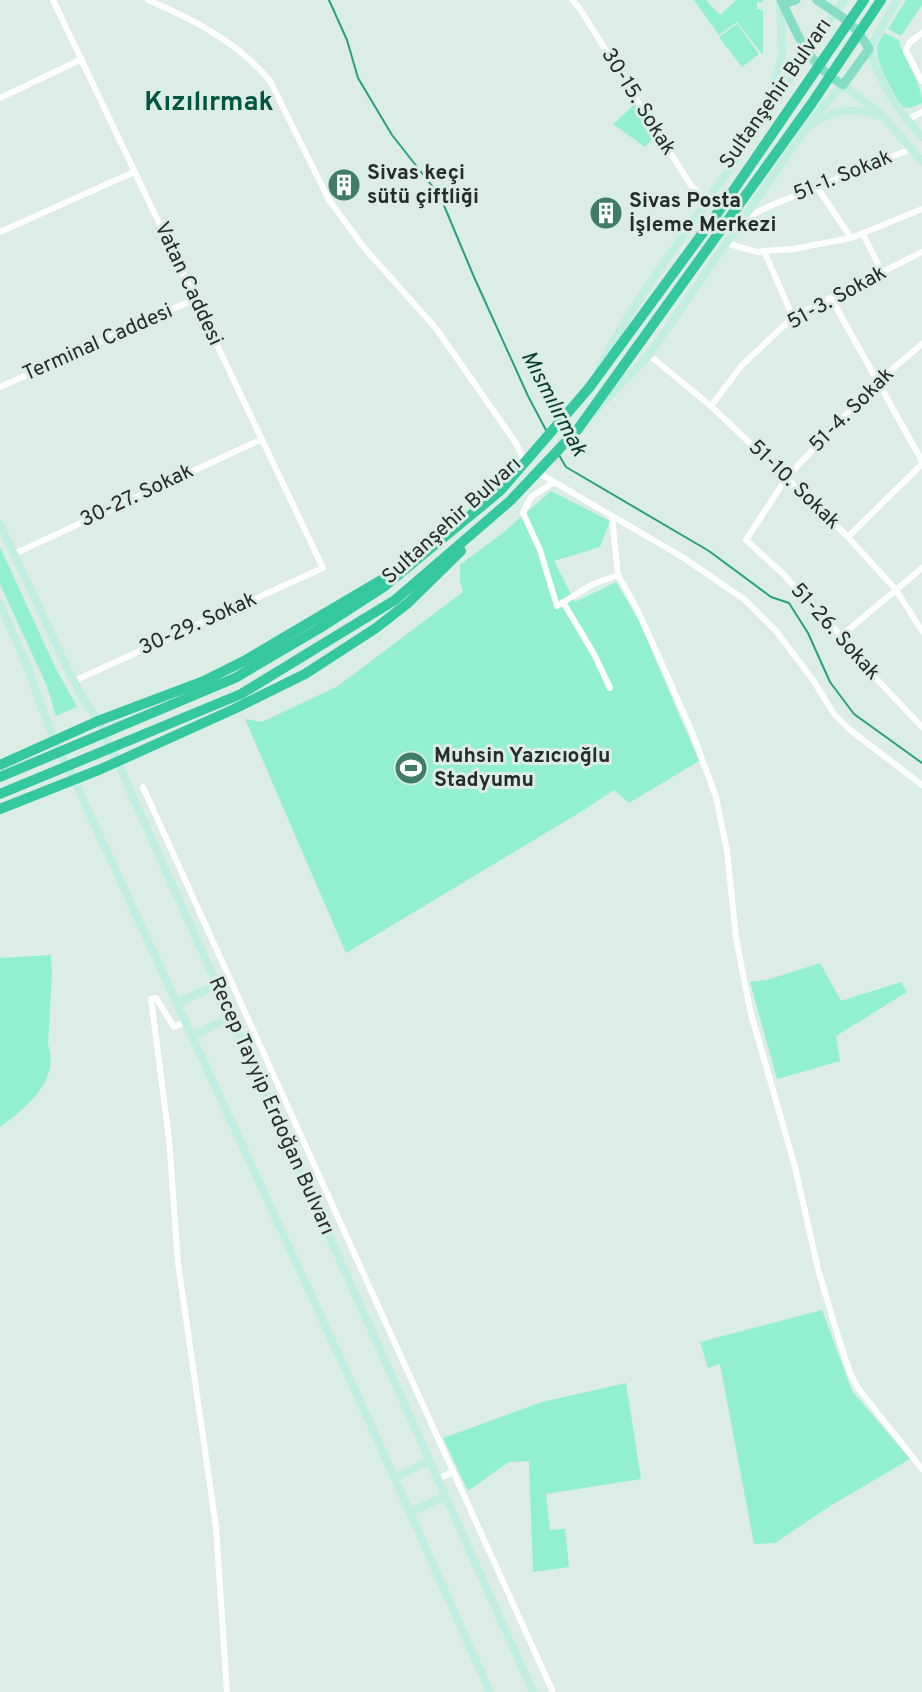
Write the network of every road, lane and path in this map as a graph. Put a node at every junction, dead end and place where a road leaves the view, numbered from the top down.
1 (53, 0) edge
2 (148, 0) edge
3 (572, 0) edge
4 (796, 0) edge
5 (817, 0) edge
6 (844, 0) edge
7 (864, 0) edge
8 (881, 0) edge
9 (897, 0) edge
10 (781, 1) edge
11 (835, 12) junction
12 (922, 33) edge
13 (869, 49) junction
14 (806, 52) junction
15 (82, 59) junction
16 (922, 81) edge
17 (843, 85) junction
18 (0, 98) edge
19 (922, 112) edge
20 (885, 118) junction
21 (763, 119) junction
22 (907, 120) junction
23 (807, 126) junction
24 (922, 137) edge
25 (911, 149) junction
26 (922, 162) edge
27 (134, 172) junction
28 (817, 187) junction
29 (706, 202) junction
30 (922, 209) edge
31 (743, 219) junction
32 (0, 232) edge
33 (863, 234) junction
34 (851, 238) junction
35 (726, 243) junction
36 (764, 251) junction
37 (922, 252) edge
38 (882, 272) junction
39 (831, 298) junction
40 (195, 299) junction
41 (793, 317) junction
42 (922, 344) edge
43 (649, 355) junction
44 (877, 382) junction
45 (0, 387) edge
46 (589, 388) junction
47 (711, 406) junction
48 (578, 429) junction
49 (260, 440) junction
50 (525, 463) junction
51 (922, 463) edge
52 (540, 467) junction
53 (787, 477) junction
54 (554, 482) junction
55 (612, 517) junction
56 (0, 524) edge
57 (475, 531) junction
58 (848, 537) junction
59 (746, 540) joint
60 (14, 554) junction
61 (412, 563) junction
62 (323, 568) joint
63 (922, 568) edge
64 (618, 575) junction
65 (896, 590) junction
66 (563, 602) junction
67 (0, 603) edge
68 (922, 631) edge
69 (841, 636) junction
70 (74, 681) junction
71 (610, 688) dead end
72 (98, 721) junction
73 (922, 727) edge
74 (54, 740) junction
75 (117, 761) junction
76 (0, 765) edge
77 (0, 777) edge
78 (73, 780) junction
79 (922, 785) edge
80 (143, 787) dead end
81 (0, 794) edge
82 (0, 809) edge
83 (217, 985) junction
84 (238, 998) junction
85 (225, 1002) junction
86 (177, 1003) junction
87 (231, 1017) junction
88 (186, 1022) junction
89 (192, 1036) junction
90 (429, 1461) junction
91 (922, 1469) edge
92 (453, 1472) junction
93 (395, 1478) junction
94 (438, 1479) junction
95 (446, 1496) junction
96 (410, 1512) junction
97 (227, 1692) edge
98 (490, 1692) edge
99 (533, 1692) edge
100 (553, 1692) edge

1 - 15 street, Vatan Caddesi
2 - 50 street
3 - 29 street, 30-15. Sokak
4 - 10 main road
5 - 11 main road
6 - 11 street
7 - 46 highway, Sultanşehir Bulvarı
8 - 48 highway, Sultanşehir Bulvarı
9 - 13 street
10 - 14 main road
10 - 21 street
11 - 13 main road
11 - 14 street
12 - 16 street
13 - 17 main road
13 - 22 street
14 - 17 main road
14 - 21 street
15 - 18 street
15 - 27 street, Vatan Caddesi
17 - 20 street
17 - 23 street
19 - 22 street
20 - 23 street
20 - 25 street
21 - 29 street
22 - 24 street
23 - 31 street
25 - 26 street
25 - 28 street, 51-1. Sokak
27 - 32 street
27 - 40 street, Vatan Caddesi
28 - 31 street, 51-1. Sokak
28 - 34 street
29 - 46 street
30 - 33 street
31 - 35 street
33 - 34 street
33 - 38 street
34 - 36 street
35 - 36 street
35 - 43 street
36 - 41 street
37 - 38 street, 51-3. Sokak
38 - 39 street, 51-3. Sokak
39 - 41 street, 51-3. Sokak
39 - 44 street
40 - 45 street, Terminal Caddesi
40 - 49 street, Vatan Caddesi
41 - 47 street, 51-3. Sokak
42 - 44 street, 51-4. Sokak
43 - 47 street, 51-10. Sokak
43 - 48 street
44 - 51 street
44 - 53 street, 51-4. Sokak
46 - 50 highway, Sultanşehir Bulvarı
47 - 53 street, 51-10. Sokak
48 - 52 highway, Sultanşehir Bulvarı
49 - 60 street, 30-27. Sokak
49 - 62 street, Vatan Caddesi
50 - 61 highway, Sultanşehir Bulvarı
51 - 58 street
52 - 54 street
52 - 57 highway, Sultanşehir Bulvarı
53 - 58 street, 51-10. Sokak
53 - 59 street, 51-4. Sokak
54 - 55 street
54 - 66 street
55 - 64 street
55 - 79 street
56 - 60 street, Recep Tayyip Erdoğan Bulvarı
57 - 75 highway
57 - 81 highway, Sultanşehir Bulvarı
58 - 65 street, 51-10. Sokak
59 - 69 street, 51-26. Sokak
60 - 70 street, Recep Tayyip Erdoğan Bulvarı
61 - 72 highway
61 - 77 highway, Sultanşehir Bulvarı
62 - 70 street, 30-29. Sokak
63 - 65 street
64 - 66 street
64 - 91 street
65 - 68 street, 51-10. Sokak
65 - 69 street
66 - 71 street
67 - 74 street, Recep Tayyip Erdoğan Bulvarı
69 - 73 street, 51-26. Sokak
70 - 72 street, Recep Tayyip Erdoğan Bulvarı
72 - 74 highway
72 - 75 street, Recep Tayyip Erdoğan Bulvarı
74 - 76 highway
74 - 78 street, Recep Tayyip Erdoğan Bulvarı
75 - 78 highway
75 - 83 street, Recep Tayyip Erdoğan Bulvarı
78 - 82 highway
78 - 86 street, Recep Tayyip Erdoğan Bulvarı
80 - 84 street
83 - 85 street, Recep Tayyip Erdoğan Bulvarı
83 - 86 street
84 - 85 street
84 - 92 street
85 - 87 street, Recep Tayyip Erdoğan Bulvarı
86 - 88 street, Recep Tayyip Erdoğan Bulvarı
87 - 89 street
87 - 90 street, Recep Tayyip Erdoğan Bulvarı
88 - 89 street, Recep Tayyip Erdoğan Bulvarı
88 - 97 street
89 - 93 street, Recep Tayyip Erdoğan Bulvarı
90 - 93 street
90 - 94 street, Recep Tayyip Erdoğan Bulvarı
92 - 94 street
92 - 100 street
93 - 96 street, Recep Tayyip Erdoğan Bulvarı
94 - 95 street, Recep Tayyip Erdoğan Bulvarı
95 - 96 street
95 - 99 street, Recep Tayyip Erdoğan Bulvarı
96 - 98 street, Recep Tayyip Erdoğan Bulvarı

